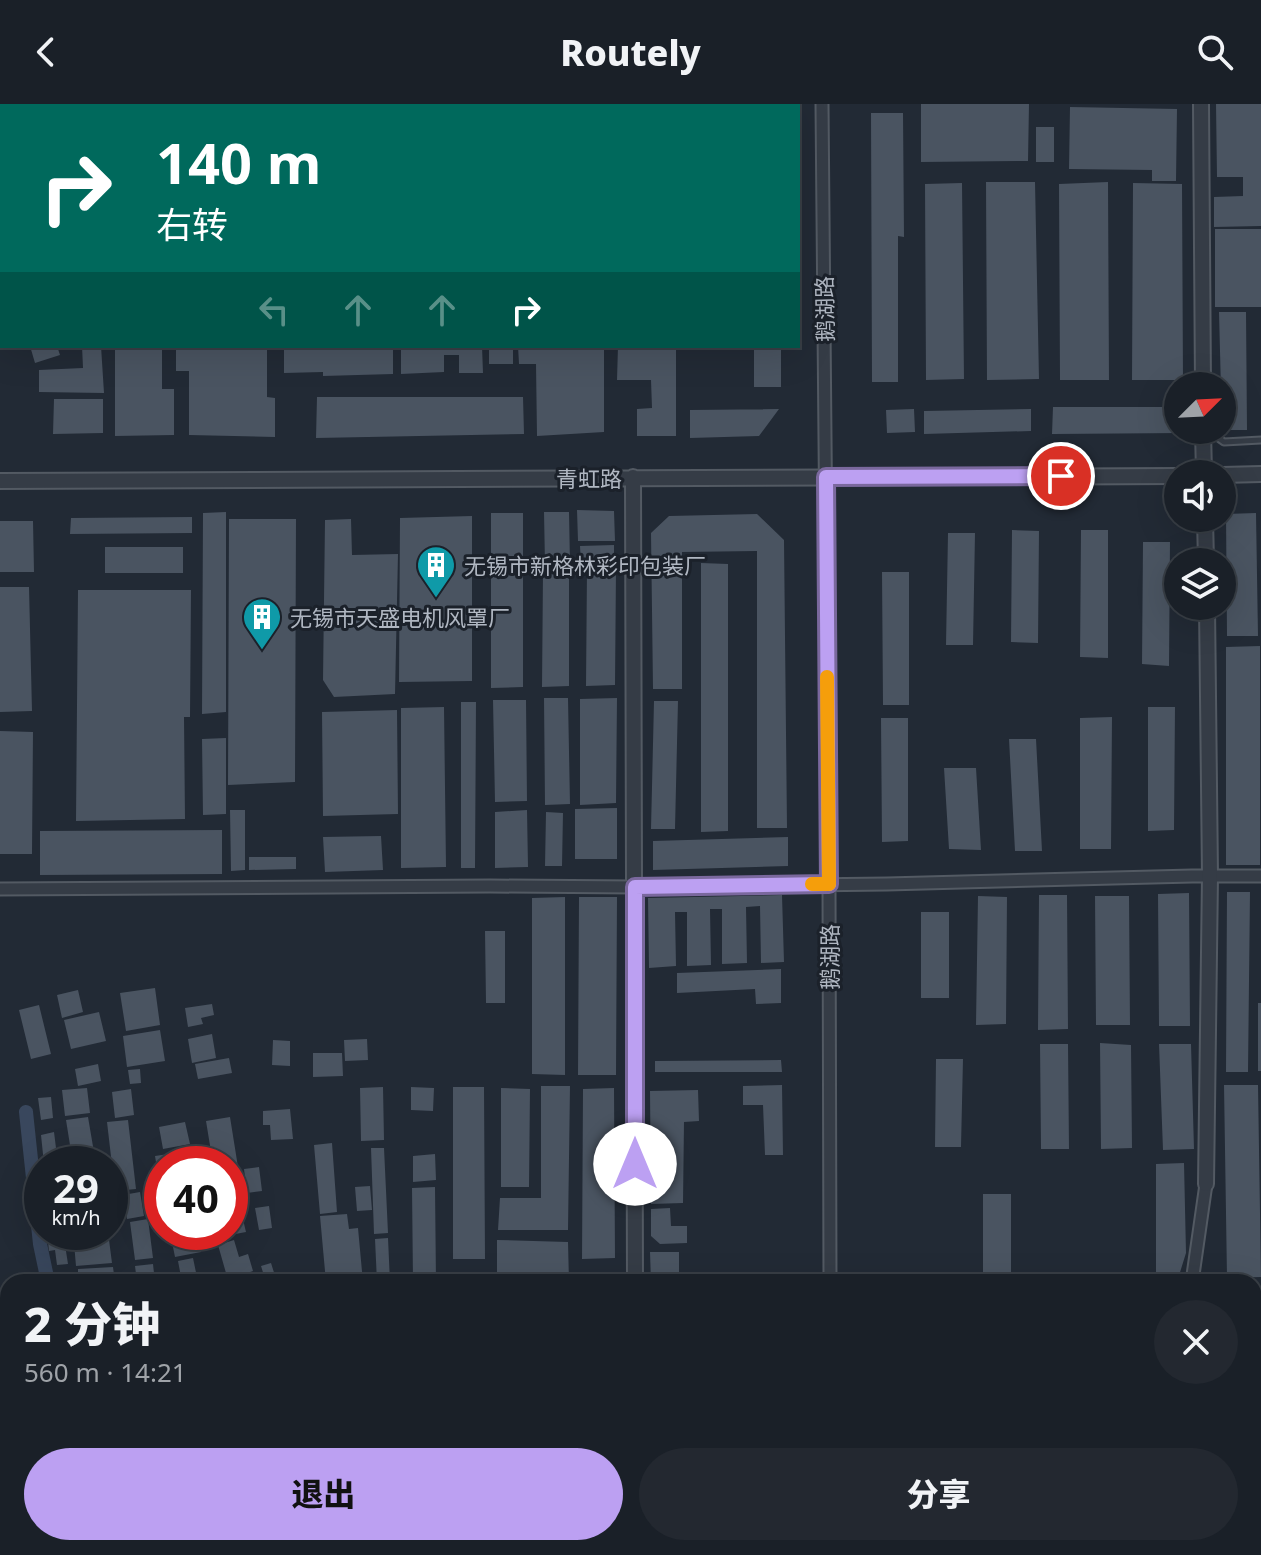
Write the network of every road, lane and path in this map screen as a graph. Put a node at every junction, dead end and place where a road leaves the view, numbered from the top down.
1 (822, 104) edge
2 (1201, 104) edge
3 (1203, 372) edge
4 (1261, 440) edge
5 (1236, 441) edge
6 (1261, 474) edge
7 (1236, 475) edge
8 (1164, 476) edge
9 (633, 477) junction
10 (826, 477) junction
11 (0, 481) edge
12 (1207, 620) edge
13 (1210, 876) junction
14 (1261, 876) edge
15 (829, 884) junction
16 (635, 887) junction
17 (0, 889) edge
18 (1206, 1184) joint
19 (635, 1274) edge
20 (830, 1274) edge
21 (1193, 1274) edge

1 - 10 street, 鹅湖路
2 - 3 street
4 - 5 lane
6 - 7 street
8 - 10 street, 青虹路
9 - 10 street, 青虹路
9 - 11 street, 青虹路
9 - 16 street
10 - 15 street, 鹅湖路
12 - 13 street
13 - 14 street
13 - 15 street
13 - 18 street
15 - 16 street
15 - 20 street, 鹅湖路
16 - 17 street
16 - 19 street
18 - 21 street

